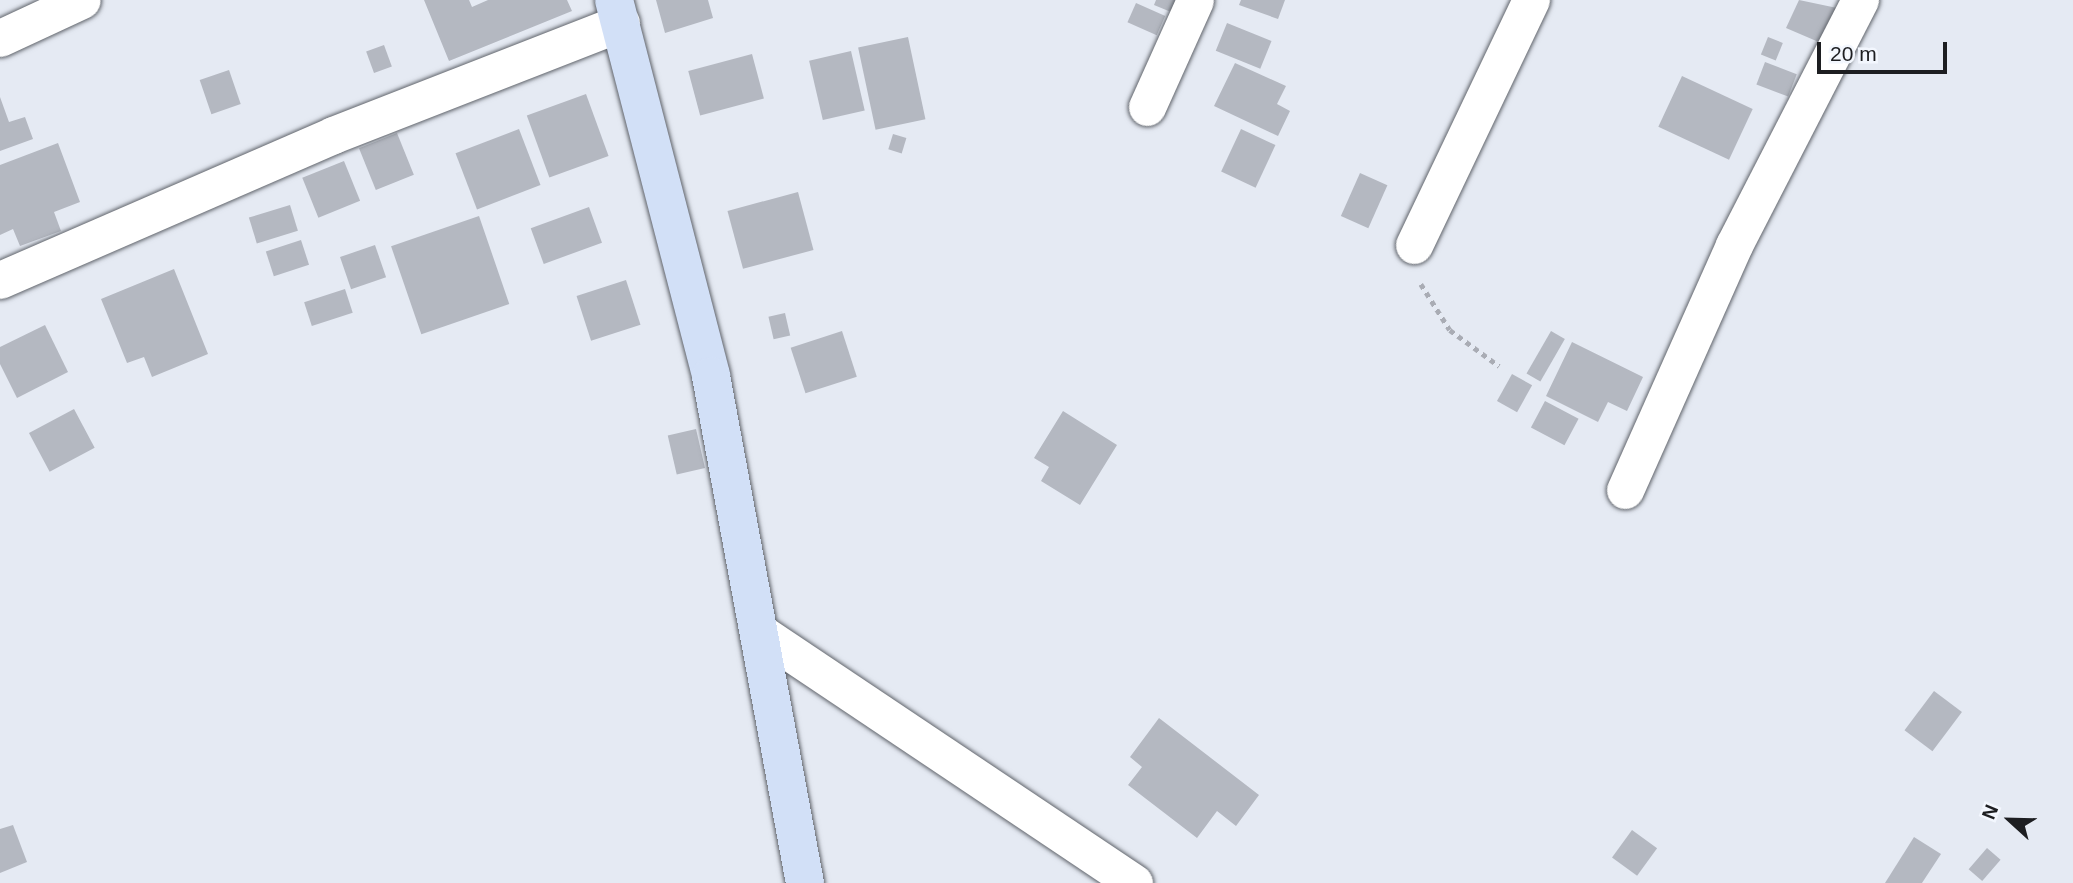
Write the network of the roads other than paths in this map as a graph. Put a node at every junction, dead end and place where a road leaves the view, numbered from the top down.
1 (82, 0) edge
2 (1195, 0) edge
3 (1531, 0) edge
4 (1860, 0) edge
5 (617, 11) edge
6 (0, 38) edge
7 (1147, 107) dead end
8 (1414, 245) road end
9 (0, 280) edge
10 (1625, 490) dead end
11 (761, 633) junction
12 (805, 883) edge
13 (1134, 883) edge

1 - 6 street
2 - 7 street
3 - 8 street
4 - 10 street
5 - 9 street
5 - 11 street
11 - 12 street
11 - 13 street

